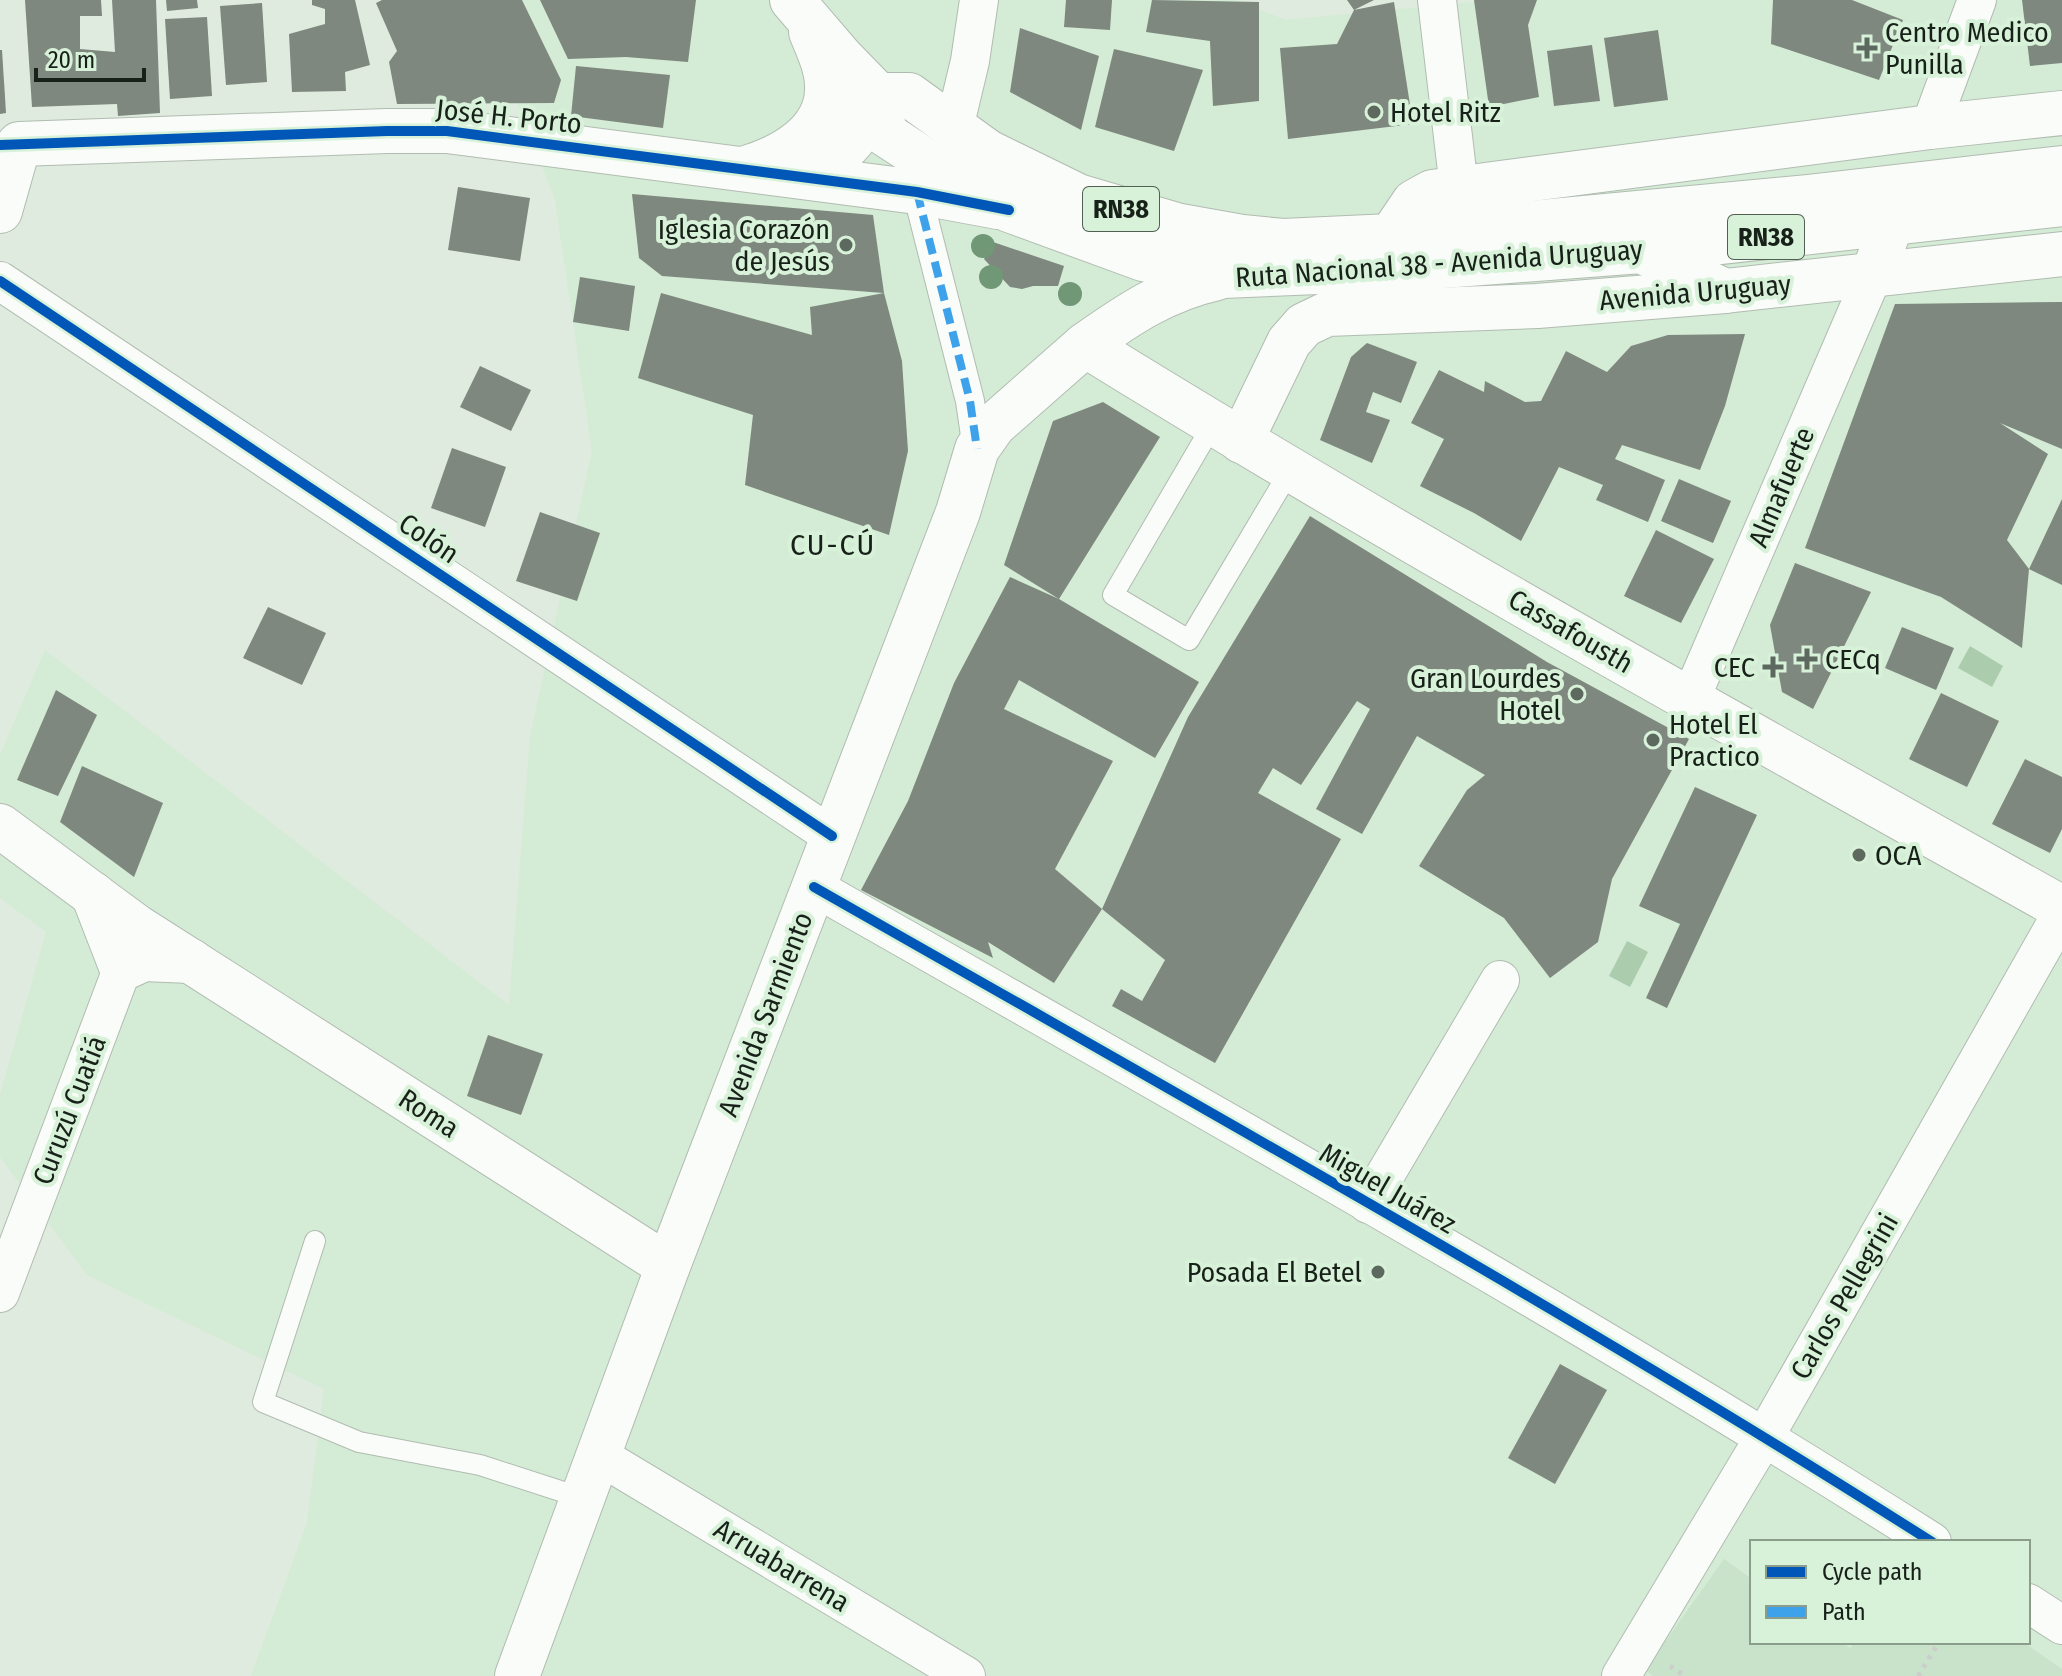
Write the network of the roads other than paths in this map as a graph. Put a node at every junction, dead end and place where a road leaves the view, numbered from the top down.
1 (979, 0) edge
2 (1437, 0) edge
3 (1977, 0) edge
4 (798, 8) edge
5 (868, 86) junction
6 (2062, 113) edge
7 (1930, 127) junction
8 (954, 128) junction
9 (9, 144) edge
10 (2062, 168) edge
11 (743, 169) junction
12 (794, 175) junction
13 (1459, 188) junction
14 (917, 192) junction
15 (2062, 204) edge
16 (1898, 205) junction
17 (1009, 210) junction
18 (0, 211) edge
19 (1064, 231) junction
20 (1371, 238) junction
21 (1641, 251) junction
22 (2062, 254) edge
23 (1873, 275) junction
24 (1223, 276) junction
25 (0, 281) edge
26 (1725, 291) junction
27 (1085, 345) junction
28 (1227, 432) junction
29 (977, 449) junction
30 (1291, 469) junction
31 (1690, 700) junction
32 (0, 826) edge
33 (832, 836) junction
34 (814, 887) junction
35 (93, 894) junction
36 (2062, 910) edge
37 (137, 927) junction
38 (191, 961) junction
39 (122, 969) junction
40 (1500, 980) dead end
41 (1368, 1204) junction
42 (315, 1241) dead end
43 (668, 1266) junction
44 (0, 1293) edge
45 (1765, 1436) junction
46 (598, 1455) junction
47 (582, 1498) junction
48 (1929, 1540) edge
49 (2030, 1604) edge
50 (2062, 1625) edge
51 (517, 1676) edge
52 (966, 1676) edge
53 (1621, 1676) edge

1 - 8 street
2 - 13 street
3 - 7 street
4 - 5 main road
4 - 11 main road
5 - 8 main road, Ruta Nacional 38 - Avenida Uruguay / RN38
5 - 12 main road
5 - 17 main road, Ruta Nacional 38 - Avenida Uruguay / RN38
6 - 7 main road
7 - 13 main road
7 - 16 main road
8 - 20 main road, Ruta Nacional 38 - Avenida Uruguay / RN38
9 - 11 main road, José H. Porto
9 - 18 main road
10 - 16 main road, Ruta Nacional 38 - Avenida Uruguay / RN38
11 - 12 main road, José H. Porto
12 - 14 main road, José H. Porto
13 - 20 main road
14 - 17 main road, José H. Porto
14 - 29 street
15 - 16 main road, Ruta Nacional 38 - Avenida Uruguay / RN38
16 - 20 main road, Ruta Nacional 38 - Avenida Uruguay / RN38
16 - 21 main road, Ruta Nacional 38 - Avenida Uruguay / RN38
16 - 23 main road
17 - 19 main road, Ruta Nacional 38 - Avenida Uruguay / RN38
19 - 24 main road, Ruta Nacional 38 - Avenida Uruguay / RN38
19 - 27 main road
20 - 24 main road
21 - 24 main road, Ruta Nacional 38 - Avenida Uruguay / RN38
21 - 26 main road
22 - 23 main road, Avenida Uruguay
23 - 26 main road, Avenida Uruguay
23 - 31 street, Almafuerte
24 - 27 main road
25 - 33 street, Colón
26 - 28 main road, Avenida Uruguay
27 - 28 main road, Cassafousth
27 - 29 main road, Avenida Sarmiento
28 - 30 main road, Cassafousth
28 - 30 lane
29 - 33 main road, Avenida Sarmiento
30 - 31 main road, Cassafousth
31 - 36 main road, Cassafousth
32 - 35 main road, Roma
33 - 34 main road, Avenida Sarmiento
34 - 41 street, Miguel Juárez
34 - 43 main road, Avenida Sarmiento
35 - 37 main road, Roma
35 - 39 main road
36 - 45 street, Carlos Pellegrini
37 - 38 main road, Roma
37 - 39 street, Curuzú Cuatiá
38 - 39 main road
38 - 43 main road, Roma
39 - 44 street, Curuzú Cuatiá
40 - 41 street
41 - 45 street, Miguel Juárez
42 - 47 lane
43 - 46 main road, Avenida Sarmiento
45 - 48 street, Miguel Juárez
45 - 53 street, Carlos Pellegrini
46 - 47 main road, Avenida Sarmiento
46 - 52 street, Arruabarrena
47 - 51 main road, Avenida Sarmiento
49 - 50 street

